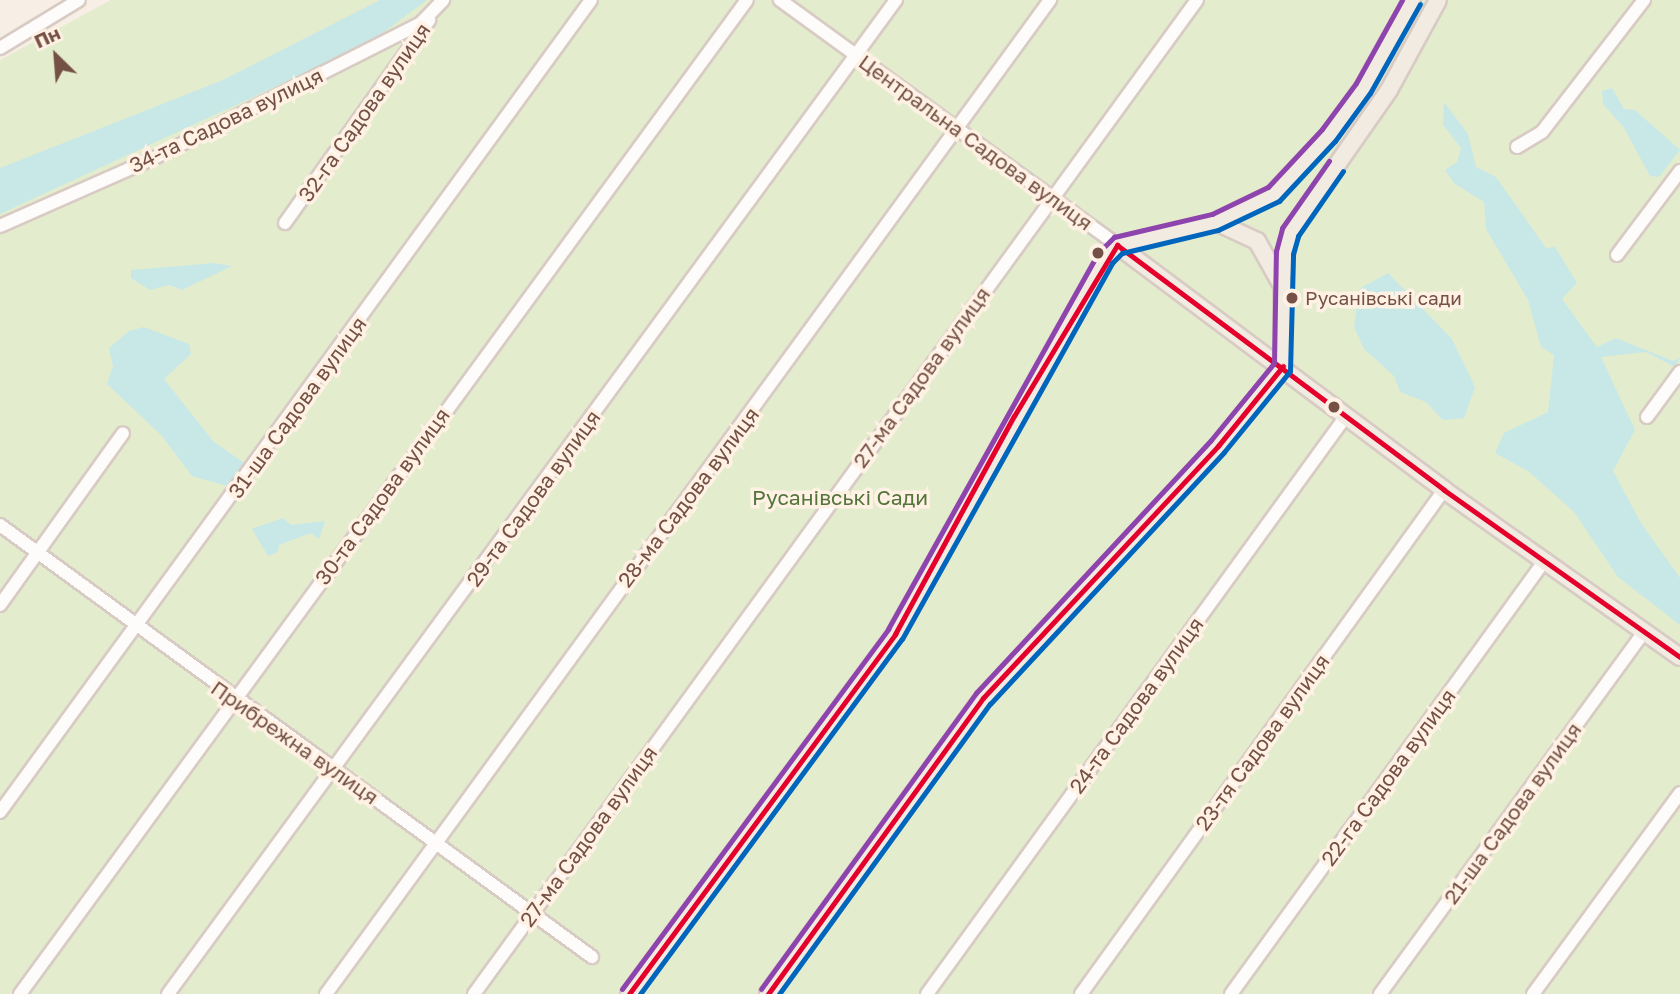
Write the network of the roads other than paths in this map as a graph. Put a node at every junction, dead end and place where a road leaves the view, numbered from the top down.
1 (79, 0) edge
2 (444, 0) edge
3 (591, 0) edge
4 (747, 0) edge
5 (780, 0) edge
6 (896, 0) edge
7 (1050, 0) edge
8 (1197, 0) edge
9 (1412, 0) edge
10 (1438, 0) edge
11 (1644, 0) edge
12 (0, 48) edge
13 (857, 55) junction
14 (955, 127) junction
15 (1517, 147) dead end
16 (1680, 171) edge
17 (1051, 198) junction
18 (1215, 222) junction
19 (285, 223) dead end
20 (0, 226) edge
21 (1117, 245) junction
22 (1617, 256) dead end
23 (1283, 287) junction
24 (1283, 366) junction
25 (1680, 372) edge
26 (1346, 416) junction
27 (1647, 417) dead end
28 (123, 433) dead end
29 (1444, 490) junction
30 (0, 525) edge
31 (39, 557) junction
32 (1545, 560) junction
33 (0, 605) edge
34 (135, 629) junction
35 (1644, 632) junction
36 (1680, 657) edge
37 (233, 698) junction
38 (333, 771) junction
39 (1680, 793) edge
40 (0, 812) edge
41 (436, 839) junction
42 (533, 913) junction
43 (593, 957) dead end
44 (20, 994) edge
45 (168, 994) edge
46 (326, 994) edge
47 (474, 994) edge
48 (629, 994) edge
49 (768, 994) edge
50 (927, 994) edge
51 (1080, 994) edge
52 (1231, 994) edge
53 (1380, 994) edge
54 (1533, 994) edge

1 - 12 street
2 - 19 street, 32-га Садова вулиця
2 - 20 street, 34-та Садова вулиця
3 - 34 street, 31-ша Садова вулиця
4 - 37 street, 30-та Садова вулиця
5 - 13 street, Центральна Садова вулиця
6 - 13 street, 29-та Садова вулиця
7 - 14 street, 28-ма Садова вулиця
8 - 17 street, 27-ма Садова вулиця
9 - 18 main road
10 - 23 main road
11 - 15 street
13 - 14 street, Центральна Садова вулиця
13 - 38 street, 29-та Садова вулиця
14 - 17 street, Центральна Садова вулиця
14 - 41 street, 28-ма Садова вулиця
16 - 22 street
17 - 21 street, Центральна Садова вулиця
17 - 42 street, 27-ма Садова вулиця
18 - 21 main road
18 - 23 main road
21 - 24 main road, Центральна Садова вулиця
21 - 48 main road
23 - 24 main road
24 - 26 main road, Центральна Садова вулиця
24 - 49 main road
25 - 27 street
26 - 29 main road, Центральна Садова вулиця
26 - 50 street, 24-та Садова вулиця
28 - 31 street
29 - 32 main road, Центральна Садова вулиця
29 - 51 street, 23-тя Садова вулиця
30 - 31 street, Прибрежна вулиця
31 - 33 street
31 - 34 street, Прибрежна вулиця
32 - 35 main road, Центральна Садова вулиця
32 - 52 street, 22-га Садова вулиця
34 - 37 street, Прибрежна вулиця
34 - 40 street, 31-ша Садова вулиця
35 - 36 main road, Центральна Садова вулиця
35 - 53 street, 21-ша Садова вулиця
37 - 38 street, Прибрежна вулиця
37 - 44 street, 30-та Садова вулиця
38 - 41 street, Прибрежна вулиця
38 - 45 street, 29-та Садова вулиця
39 - 54 street
41 - 42 street, Прибрежна вулиця
41 - 46 street, 28-ма Садова вулиця
42 - 43 street, Прибрежна вулиця
42 - 47 street, 27-ма Садова вулиця

